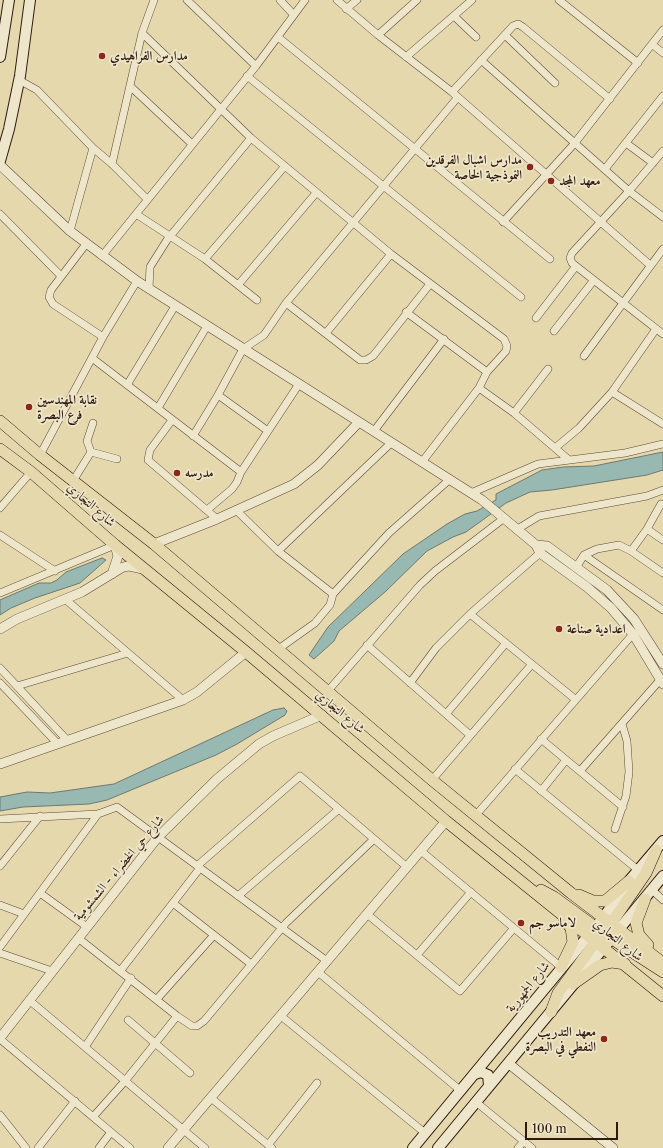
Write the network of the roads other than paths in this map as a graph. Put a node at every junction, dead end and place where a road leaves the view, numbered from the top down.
1 (9, 0) edge
2 (30, 0) edge
3 (154, 0) edge
4 (187, 0) edge
5 (280, 0) edge
6 (305, 0) edge
7 (337, 0) edge
8 (357, 0) edge
9 (417, 0) edge
10 (472, 0) edge
11 (559, 0) edge
12 (346, 9) junction
13 (294, 14) junction
14 (454, 16) junction
15 (663, 30) edge
16 (142, 34) junction
17 (378, 35) junction
18 (505, 35) junction
19 (278, 37) junction
20 (476, 37) dead end
21 (653, 45) junction
22 (663, 53) edge
23 (0, 57) edge
24 (406, 57) junction
25 (481, 60) junction
26 (638, 63) junction
27 (256, 66) junction
28 (247, 76) junction
29 (19, 80) junction
30 (555, 83) dead end
31 (130, 86) junction
32 (455, 94) junction
33 (663, 96) edge
34 (610, 99) junction
35 (220, 109) junction
36 (251, 138) junction
37 (626, 143) junction
38 (192, 144) junction
39 (574, 144) junction
40 (93, 148) junction
41 (415, 150) junction
42 (663, 151) edge
43 (0, 161) edge
44 (658, 161) edge
45 (0, 164) edge
46 (112, 164) junction
47 (285, 166) junction
48 (605, 169) junction
49 (546, 173) junction
50 (384, 187) junction
51 (629, 191) junction
52 (316, 193) junction
53 (147, 199) junction
54 (0, 214) edge
55 (136, 214) junction
56 (663, 217) edge
57 (355, 222) junction
58 (503, 222) junction
59 (601, 222) junction
60 (70, 231) junction
61 (171, 236) junction
62 (86, 244) junction
63 (663, 249) edge
64 (391, 254) junction
65 (102, 256) junction
66 (205, 259) junction
67 (550, 259) dead end
68 (650, 265) junction
69 (576, 266) junction
70 (61, 276) junction
71 (594, 280) junction
72 (137, 281) junction
73 (430, 284) junction
74 (238, 285) junction
75 (149, 289) junction
76 (521, 297) dead end
77 (257, 300) dead end
78 (622, 302) junction
79 (286, 303) junction
80 (175, 306) junction
81 (406, 312) junction
82 (536, 318) dead end
83 (207, 326) junction
84 (656, 328) junction
85 (554, 331) dead end
86 (326, 333) junction
87 (663, 334) edge
88 (103, 337) junction
89 (444, 339) junction
90 (243, 349) junction
91 (584, 356) dead end
92 (92, 358) junction
93 (548, 369) dead end
94 (487, 372) junction
95 (299, 384) junction
96 (127, 385) junction
97 (479, 388) junction
98 (612, 392) junction
99 (218, 395) junction
100 (158, 408) junction
101 (514, 413) junction
102 (172, 420) junction
103 (0, 421) edge
104 (359, 422) junction
105 (93, 424) dead end
106 (663, 424) edge
107 (268, 431) junction
108 (374, 431) junction
109 (193, 436) junction
110 (391, 443) junction
111 (663, 444) edge
112 (555, 448) junction
113 (0, 449) edge
114 (92, 452) junction
115 (40, 455) junction
116 (117, 459) dead end
117 (569, 460) junction
118 (422, 462) junction
119 (31, 472) junction
120 (241, 472) junction
121 (449, 480) junction
122 (73, 481) junction
123 (663, 490) edge
124 (471, 493) junction
125 (647, 496) junction
126 (662, 504) edge
127 (0, 508) edge
128 (207, 510) junction
129 (236, 510) junction
130 (500, 517) junction
131 (217, 518) junction
132 (647, 529) junction
133 (516, 530) junction
134 (0, 535) edge
135 (663, 540) edge
136 (154, 544) junction
137 (115, 545) junction
138 (538, 549) junction
139 (278, 551) junction
140 (631, 551) junction
141 (584, 555) junction
142 (576, 566) junction
143 (148, 570) junction
144 (55, 571) junction
145 (663, 573) edge
146 (112, 574) junction
147 (0, 593) edge
148 (333, 594) junction
149 (65, 599) junction
150 (663, 610) edge
151 (470, 614) junction
152 (0, 629) edge
153 (633, 634) junction
154 (506, 643) junction
155 (367, 645) junction
156 (277, 650) junction
157 (246, 652) junction
158 (128, 653) junction
159 (532, 664) junction
160 (663, 664) edge
161 (0, 668) edge
162 (0, 682) edge
163 (662, 682) edge
164 (410, 683) junction
165 (17, 686) junction
166 (328, 692) junction
167 (575, 699) junction
168 (183, 700) junction
169 (446, 714) junction
170 (322, 715) junction
171 (622, 724) junction
172 (470, 735) junction
173 (541, 739) junction
174 (67, 740) junction
175 (57, 743) junction
176 (566, 760) junction
177 (0, 764) edge
178 (515, 770) junction
179 (580, 772) junction
180 (432, 780) junction
181 (541, 791) junction
182 (624, 807) junction
183 (339, 809) junction
184 (98, 814) junction
185 (476, 815) junction
186 (40, 816) junction
187 (0, 819) edge
188 (446, 821) junction
189 (615, 829) dead end
190 (158, 837) junction
191 (374, 839) junction
192 (659, 846) edge
193 (421, 851) junction
194 (0, 866) edge
195 (198, 867) junction
196 (407, 867) junction
197 (638, 870) junction
198 (663, 876) edge
199 (630, 881) junction
200 (526, 886) junction
201 (568, 891) junction
202 (471, 892) junction
203 (40, 893) junction
204 (648, 894) junction
205 (238, 896) junction
206 (663, 900) edge
207 (548, 902) junction
208 (173, 903) junction
209 (0, 905) edge
210 (24, 914) junction
211 (367, 914) junction
212 (87, 927) junction
213 (282, 928) junction
214 (514, 928) junction
215 (620, 930) junction
216 (602, 933) junction
217 (214, 935) junction
218 (78, 938) junction
219 (0, 947) edge
220 (0, 953) edge
221 (417, 955) junction
222 (327, 961) junction
223 (663, 962) edge
224 (251, 964) junction
225 (625, 964) junction
226 (561, 967) junction
227 (121, 970) junction
228 (52, 971) junction
229 (318, 972) junction
230 (663, 972) edge
231 (131, 978) junction
232 (573, 984) junction
233 (663, 996) edge
234 (156, 999) junction
235 (29, 1000) junction
236 (551, 1012) junction
237 (177, 1016) junction
238 (281, 1016) junction
239 (128, 1020) dead end
240 (0, 1038) edge
241 (155, 1043) junction
242 (85, 1047) junction
243 (508, 1063) junction
244 (190, 1073) dead end
245 (475, 1074) junction
246 (125, 1081) junction
247 (317, 1083) dead end
248 (489, 1085) junction
249 (461, 1091) junction
250 (211, 1098) junction
251 (75, 1101) junction
252 (476, 1102) junction
253 (0, 1116) edge
254 (93, 1117) junction
255 (184, 1130) junction
256 (111, 1132) junction
257 (426, 1133) junction
258 (524, 1141) junction
259 (270, 1146) edge
260 (26, 1148) edge
261 (38, 1148) edge
262 (99, 1148) edge
263 (130, 1148) edge
264 (168, 1148) edge
265 (205, 1148) edge
266 (413, 1148) edge
267 (438, 1148) edge
268 (518, 1148) edge
269 (532, 1148) edge
270 (613, 1148) edge

1 - 23 main road
2 - 29 main road
3 - 16 street
4 - 27 street
5 - 13 street
6 - 13 street
7 - 12 street
8 - 12 street
9 - 17 street
10 - 14 street
11 - 26 street
12 - 17 street
13 - 19 street
14 - 20 street
14 - 24 street
15 - 21 street
16 - 31 street
16 - 35 street
17 - 24 street
18 - 25 street
18 - 30 street
18 - 34 street
19 - 27 street
19 - 41 street
21 - 22 street
21 - 26 street
24 - 32 street
25 - 32 street
25 - 39 street
26 - 34 street
27 - 28 street
28 - 35 street
28 - 50 street
29 - 40 street
29 - 43 main road
31 - 38 street
31 - 46 street
32 - 41 street
32 - 49 street
33 - 37 street
34 - 39 street
35 - 36 street
35 - 38 street
36 - 47 street
36 - 61 street
37 - 44 street
37 - 48 street
38 - 53 street
39 - 48 street
39 - 49 street
40 - 46 street
40 - 60 street
41 - 50 street
41 - 58 street
42 - 44 street
44 - 51 street
45 - 60 street
46 - 53 street
47 - 52 street
47 - 66 street
48 - 51 street
49 - 58 street
49 - 59 street
50 - 57 street
50 - 76 street
51 - 56 street
51 - 59 street
52 - 57 street
52 - 74 street
53 - 55 street
54 - 70 street
55 - 61 street
55 - 65 street
57 - 64 street
57 - 79 street
58 - 67 street
59 - 68 street
59 - 69 street
60 - 62 street
61 - 66 street
61 - 75 street
62 - 65 street
62 - 70 street
63 - 68 street
64 - 73 street
64 - 86 street
65 - 72 street
66 - 74 street
68 - 78 street
69 - 71 street
69 - 82 street
70 - 88 street
71 - 78 street
71 - 85 street
72 - 75 street
72 - 88 street
73 - 81 street
73 - 94 street
74 - 77 street
75 - 80 street
78 - 84 street
78 - 91 street
79 - 86 street
79 - 90 street
80 - 83 street
80 - 96 street
81 - 86 street
81 - 89 street
83 - 90 street
83 - 100 street
84 - 87 street
84 - 98 street
88 - 92 street
89 - 94 street
89 - 108 street
90 - 95 street
90 - 99 street
92 - 96 street
92 - 115 street
93 - 101 street
94 - 97 street
95 - 104 street
95 - 107 street
96 - 100 street
97 - 101 street
97 - 118 street
98 - 106 street
98 - 112 street
99 - 107 street
99 - 109 street
100 - 102 street
101 - 112 street
102 - 109 street
102 - 128 street
103 - 115 main road, شارع التجاري
104 - 108 street
104 - 129 street
105 - 114 street
107 - 120 street
108 - 110 street
109 - 120 street
110 - 118 street
110 - 139 street
111 - 117 street
112 - 117 street
113 - 119 main road, شارع التجاري
114 - 116 street
114 - 122 street
115 - 122 main road, شارع التجاري
117 - 124 street
118 - 121 street
119 - 127 street
119 - 137 main road, شارع التجاري
120 - 128 street
121 - 124 street
121 - 148 street
122 - 136 main road, شارع التجاري
123 - 125 street
124 - 130 street
125 - 126 street
125 - 133 street
126 - 132 street
128 - 131 street
129 - 131 street
129 - 139 street
130 - 133 street
130 - 155 street
131 - 136 street
132 - 135 street
132 - 140 street
133 - 138 street
134 - 144 street
136 - 156 main road, شارع التجاري
137 - 143 main road, شارع التجاري
137 - 144 street
137 - 146 street
138 - 142 street
138 - 151 street
138 - 153 street
139 - 148 street
140 - 141 street
140 - 145 street
141 - 142 street
141 - 150 street
142 - 160 street
143 - 146 street
143 - 157 main road, شارع التجاري
144 - 147 street
146 - 149 street
148 - 156 street
149 - 152 street
149 - 158 street
151 - 154 street
151 - 164 street
153 - 163 street
153 - 167 street
154 - 159 street
154 - 169 street
155 - 164 street
155 - 166 street
156 - 166 main road, شارع التجاري
157 - 168 street
157 - 170 main road, شارع التجاري
158 - 165 street
158 - 168 street
159 - 167 street
159 - 172 street
161 - 165 street
162 - 175 street
163 - 171 street
164 - 169 street
165 - 174 street
166 - 180 main road, شارع التجاري
167 - 173 street
168 - 174 street
169 - 172 street
170 - 188 main road, شارع التجاري
170 - 190 street, شارع حي الخضراء - الشمشومية
171 - 179 street
171 - 182 street
172 - 180 street
173 - 176 street
173 - 178 street
174 - 175 street
175 - 177 street
176 - 179 street
176 - 181 street
178 - 181 street
178 - 185 street
179 - 182 street
180 - 185 main road, شارع التجاري
181 - 197 street
182 - 189 street
183 - 191 street
183 - 195 street
183 - 205 street
184 - 186 street
184 - 190 street
184 - 203 street
185 - 201 main road, شارع التجاري
186 - 187 street
186 - 194 street
188 - 193 street
188 - 200 main road, شارع التجاري
190 - 195 street
190 - 212 street, شارع حي الخضراء - الشمشومية
191 - 196 street
191 - 213 street
192 - 197 main road, شارع الجمهورية
192 - 216 main road
193 - 196 street
193 - 202 street
195 - 205 street
195 - 208 street
196 - 211 street
197 - 199 main road, شارع الجمهورية
198 - 204 main road
199 - 201 main road
199 - 216 main road, شارع الجمهورية
200 - 207 main road, شارع التجاري
200 - 216 main road
201 - 216 main road, شارع التجاري
202 - 214 street
202 - 221 street
203 - 210 street
203 - 212 street
204 - 206 street
204 - 215 main road
204 - 223 main road
205 - 213 street
207 - 216 main road, شارع التجاري
207 - 226 main road
208 - 217 street
208 - 227 street
209 - 210 street
210 - 219 street
211 - 221 street
211 - 222 street
212 - 218 street, شارع حي الخضراء - الشمشومية
213 - 222 street
213 - 224 street
214 - 221 street
214 - 226 street
215 - 216 main road
215 - 223 main road, شارع التجاري
216 - 225 main road, شارع التجاري
216 - 226 main road, شارع الجمهورية
216 - 230 main road
216 - 232 main road, شارع الجمهورية
216 - 236 main road
217 - 224 street
217 - 234 street
218 - 227 street
218 - 228 street, شارع حي الخضراء - الشمشومية
220 - 228 street
222 - 229 street
224 - 237 street
225 - 232 main road
225 - 233 main road, شارع التجاري
226 - 245 main road, شارع الجمهورية
227 - 231 street
228 - 235 street, شارع حي الخضراء - الشمشومية
229 - 238 street
229 - 249 street
231 - 234 street
231 - 242 street
232 - 236 main road, شارع الجمهورية
234 - 237 street
235 - 240 street, شارع حي الخضراء - الشمشومية
235 - 242 street
236 - 243 main road, شارع الجمهورية
237 - 241 street
238 - 250 street
238 - 257 street
239 - 241 street
240 - 251 street
241 - 244 street
241 - 246 street
242 - 246 street
243 - 248 main road, شارع الجمهورية
243 - 270 street
245 - 248 main road
245 - 249 main road, شارع الجمهورية
246 - 254 street
246 - 255 street
247 - 259 street
248 - 252 main road, شارع الجمهورية
249 - 257 main road, شارع الجمهورية
250 - 255 street
250 - 259 street
251 - 254 street
251 - 261 street
252 - 258 street
252 - 267 main road, شارع الجمهورية
253 - 260 street
254 - 256 street
255 - 264 street
255 - 265 street
256 - 262 street
256 - 263 street
257 - 266 main road, شارع الجمهورية
258 - 268 street
258 - 269 street

